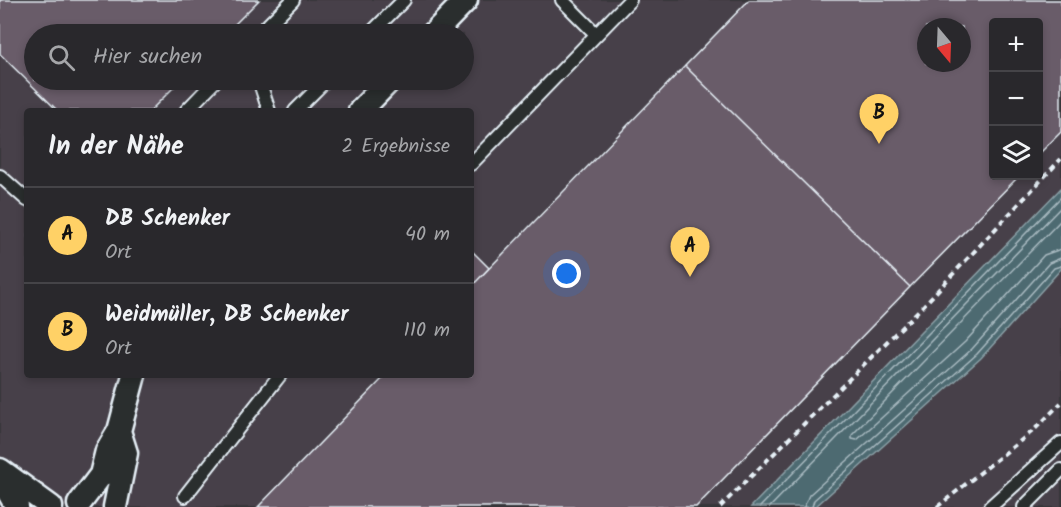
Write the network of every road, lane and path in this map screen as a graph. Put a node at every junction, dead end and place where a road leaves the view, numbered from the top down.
1 (293, 0) edge
2 (404, 0) edge
3 (562, 0) edge
4 (630, 0) edge
5 (456, 3) edge
6 (269, 24) edge
7 (380, 24) edge
8 (440, 24) edge
9 (596, 34) junction
10 (206, 90) edge
11 (262, 90) edge
12 (316, 90) edge
13 (380, 90) edge
14 (189, 108) edge
15 (268, 108) edge
16 (298, 108) edge
17 (363, 108) edge
18 (1061, 159) edge
19 (474, 161) edge
20 (0, 176) edge
21 (24, 197) edge
22 (133, 378) edge
23 (278, 378) edge
24 (1061, 403) edge
25 (119, 431) junction
26 (1061, 444) edge
27 (0, 470) edge
28 (1061, 470) edge
29 (0, 477) edge
30 (185, 496) dead end
31 (75, 506) edge
32 (17, 507) edge
33 (51, 507) edge
34 (115, 507) edge
35 (720, 507) edge
36 (937, 507) edge
37 (990, 507) edge
38 (1024, 507) edge

1 - 6 lane
2 - 7 lane
3 - 9 lane
4 - 9 lane
5 - 8 street
9 - 19 lane
10 - 14 lane
11 - 15 lane
12 - 16 lane
13 - 17 street
18 - 35 path
20 - 21 lane
22 - 25 street
23 - 30 lane
24 - 36 path
25 - 31 street
25 - 34 street
26 - 37 lane
27 - 33 street
28 - 38 lane
29 - 32 street

